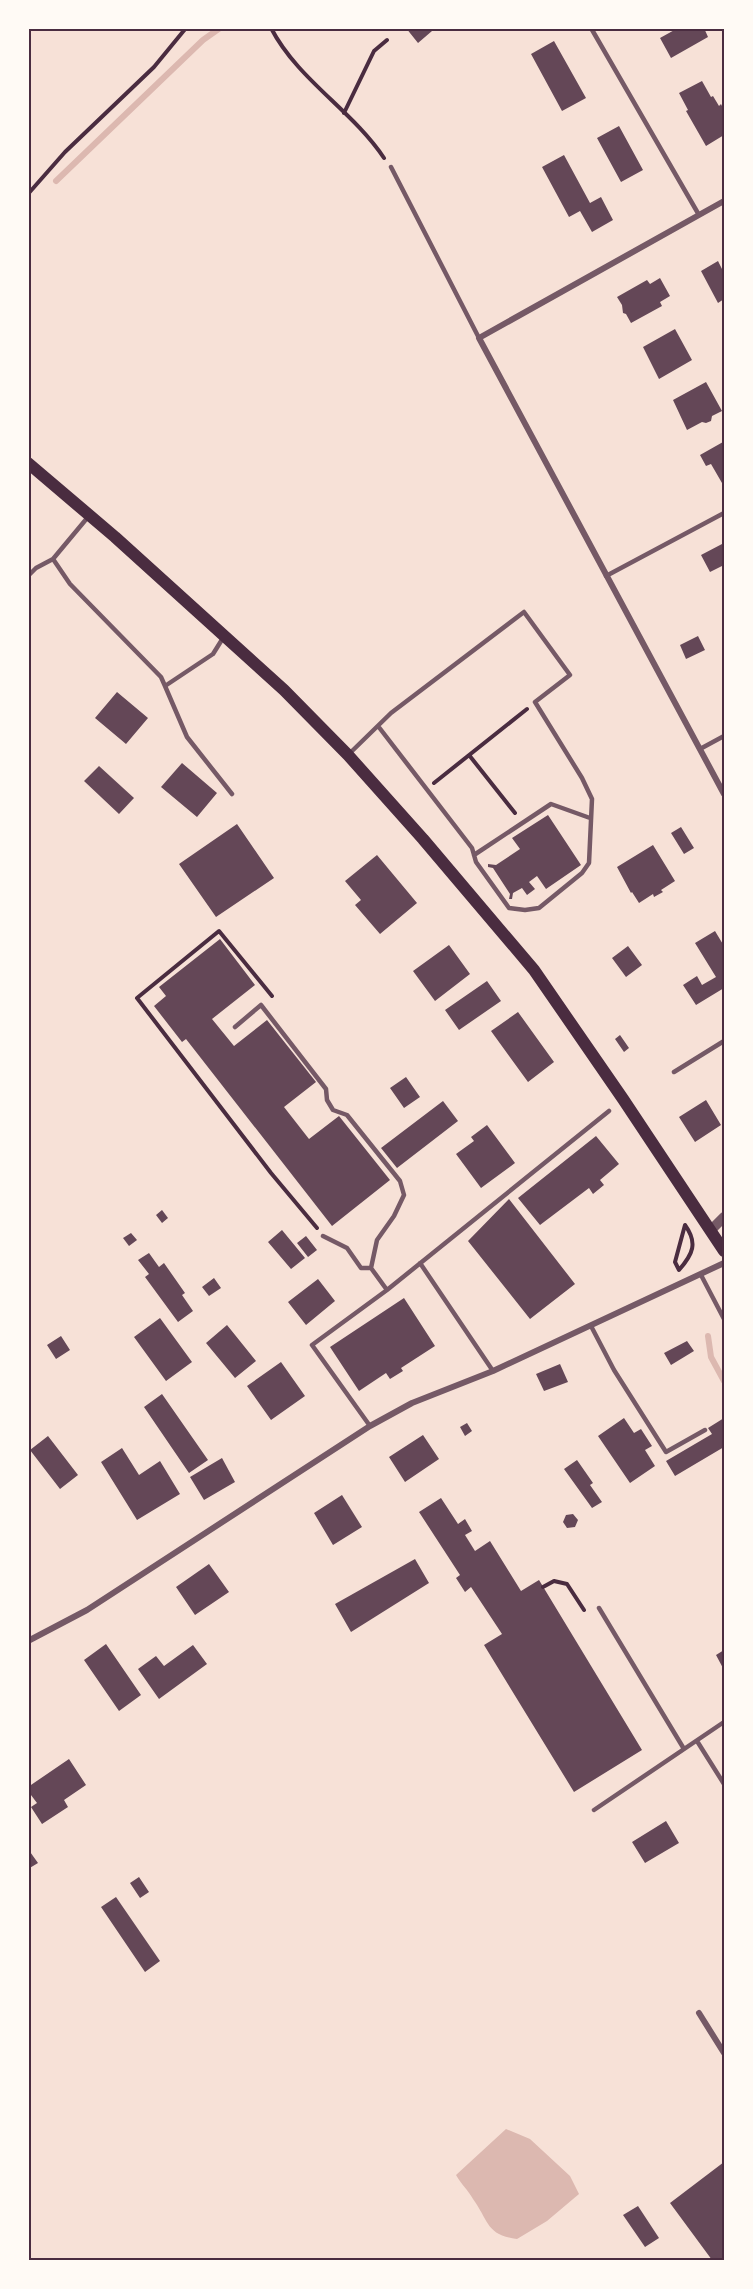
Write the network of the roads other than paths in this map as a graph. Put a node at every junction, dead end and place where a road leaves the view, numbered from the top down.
1 (591, 28) edge
2 (391, 167) road end
3 (724, 201) edge
4 (699, 215) junction
5 (479, 338) junction
6 (28, 463) edge
7 (724, 513) edge
8 (90, 515) junction
9 (53, 559) junction
10 (28, 576) edge
11 (606, 576) junction
12 (225, 635) junction
13 (165, 686) junction
14 (378, 726) junction
15 (724, 736) edge
16 (700, 749) junction
17 (348, 755) junction
18 (232, 794) dead end
19 (724, 794) edge
20 (590, 818) junction
21 (474, 855) junction
22 (235, 1027) dead end
23 (724, 1041) edge
24 (674, 1072) dead end
25 (609, 1111) dead end
26 (724, 1217) edge
27 (711, 1230) junction
28 (323, 1236) road end
29 (724, 1251) edge
30 (420, 1263) junction
31 (724, 1263) edge
32 (371, 1268) junction
33 (700, 1275) junction
34 (387, 1290) junction
35 (724, 1319) edge
36 (591, 1326) junction
37 (493, 1371) junction
38 (370, 1426) junction
39 (705, 1430) dead end
40 (599, 1608) dead end
41 (28, 1641) edge
42 (724, 1722) edge
43 (697, 1741) junction
44 (684, 1749) junction
45 (724, 1784) edge
46 (594, 1810) dead end
47 (699, 2013) dead end
48 (724, 2053) edge

1 - 4 lane
2 - 5 lane
3 - 4 street
4 - 5 street
5 - 11 street
6 - 8 main road
7 - 11 lane
8 - 9 lane
8 - 12 main road
9 - 10 lane
9 - 13 lane
11 - 16 street
12 - 13 lane
12 - 17 main road
13 - 18 lane
14 - 17 lane
14 - 20 lane
14 - 21 lane
15 - 16 lane
16 - 19 street
17 - 27 main road
20 - 21 lane
20 - 21 lane
22 - 32 lane
23 - 24 lane
25 - 30 lane
26 - 27 street
27 - 29 main road
28 - 32 lane
30 - 34 lane
30 - 37 lane
31 - 33 street
32 - 34 lane
33 - 35 lane
33 - 36 street
34 - 38 lane
36 - 37 street
36 - 39 lane
37 - 38 street
38 - 41 street
40 - 44 lane
42 - 43 lane
43 - 44 lane
43 - 45 lane
44 - 46 lane
47 - 48 street

